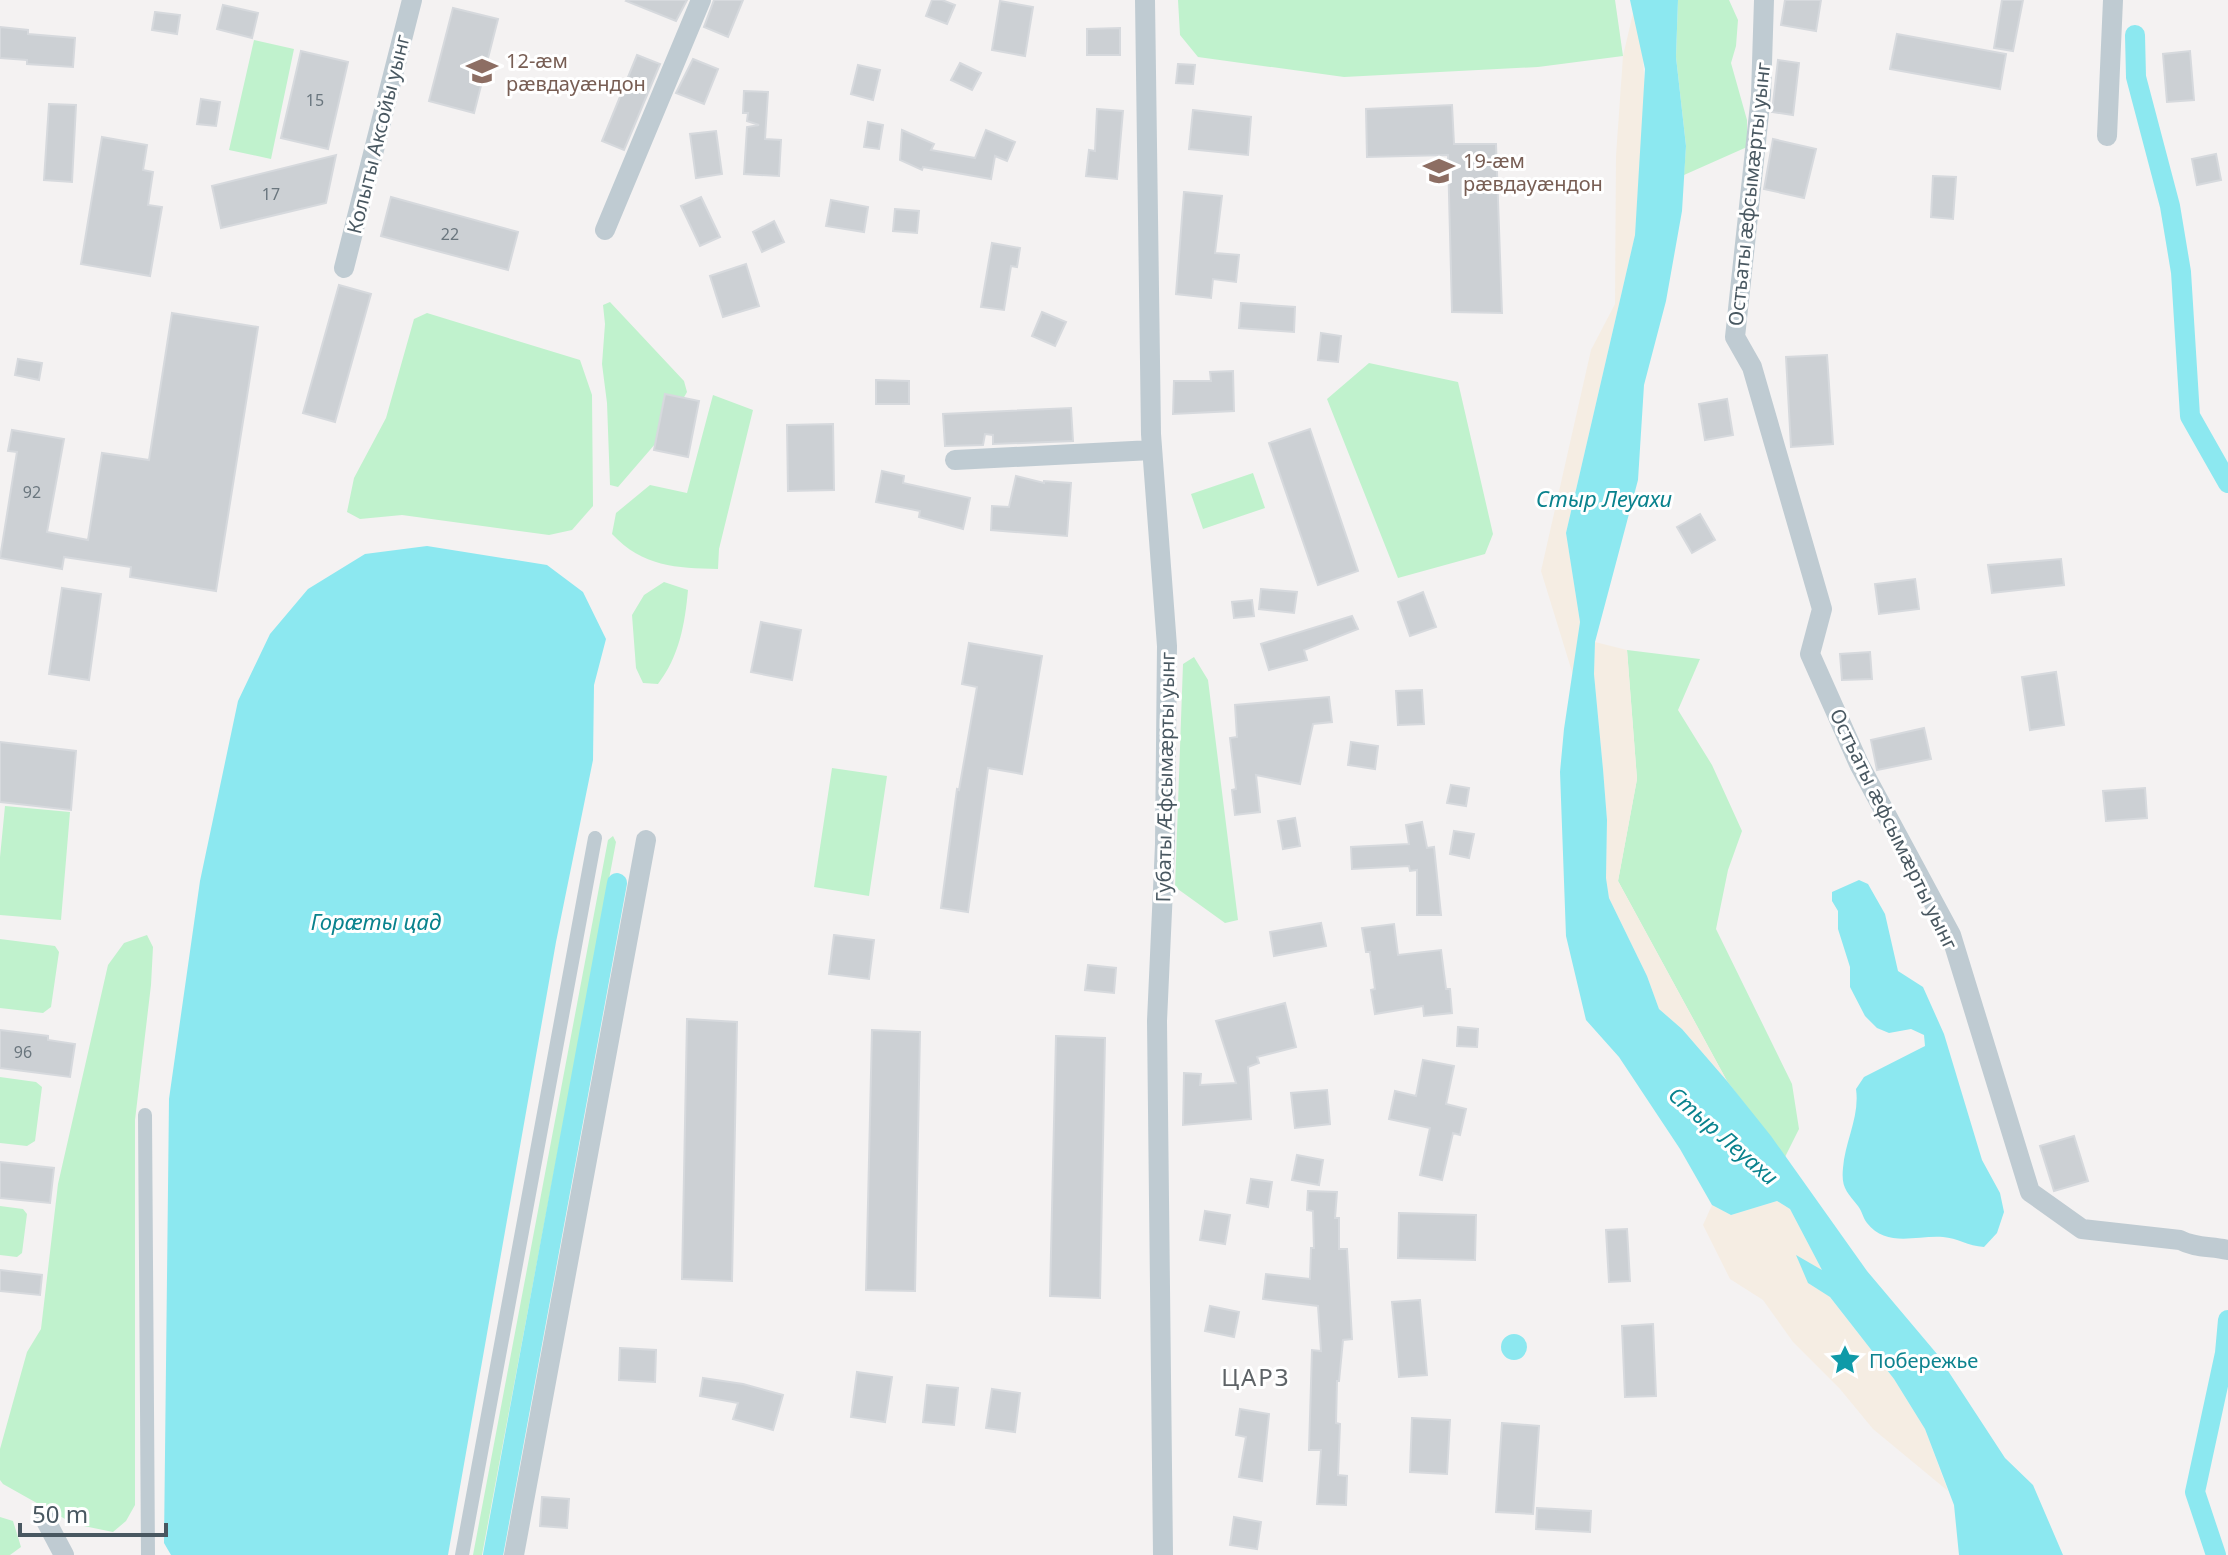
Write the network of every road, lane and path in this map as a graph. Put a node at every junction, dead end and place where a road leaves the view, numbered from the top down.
1 (412, 0) edge
2 (701, 0) edge
3 (1145, 0) edge
4 (1764, 0) edge
5 (2113, 0) edge
6 (2107, 136) dead end
7 (605, 230) dead end
8 (344, 268) dead end
9 (1152, 450) junction
10 (955, 460) dead end
11 (595, 838) dead end
12 (646, 840) dead end
13 (145, 1115) dead end
14 (2228, 1250) edge
15 (45, 1519) dead end
16 (64, 1555) edge
17 (148, 1555) edge
18 (462, 1555) edge
19 (514, 1555) edge
20 (1163, 1555) edge

1 - 8 street, Колыты Аксойы уынг
2 - 7 street
3 - 9 street, Губаты Æфсымæрты уынг
4 - 14 street, Остъаты æфсымæрты уынг
5 - 6 street
9 - 10 street
9 - 20 street, Губаты Æфсымæрты уынг
11 - 18 street
12 - 19 street
13 - 17 street
15 - 16 street

